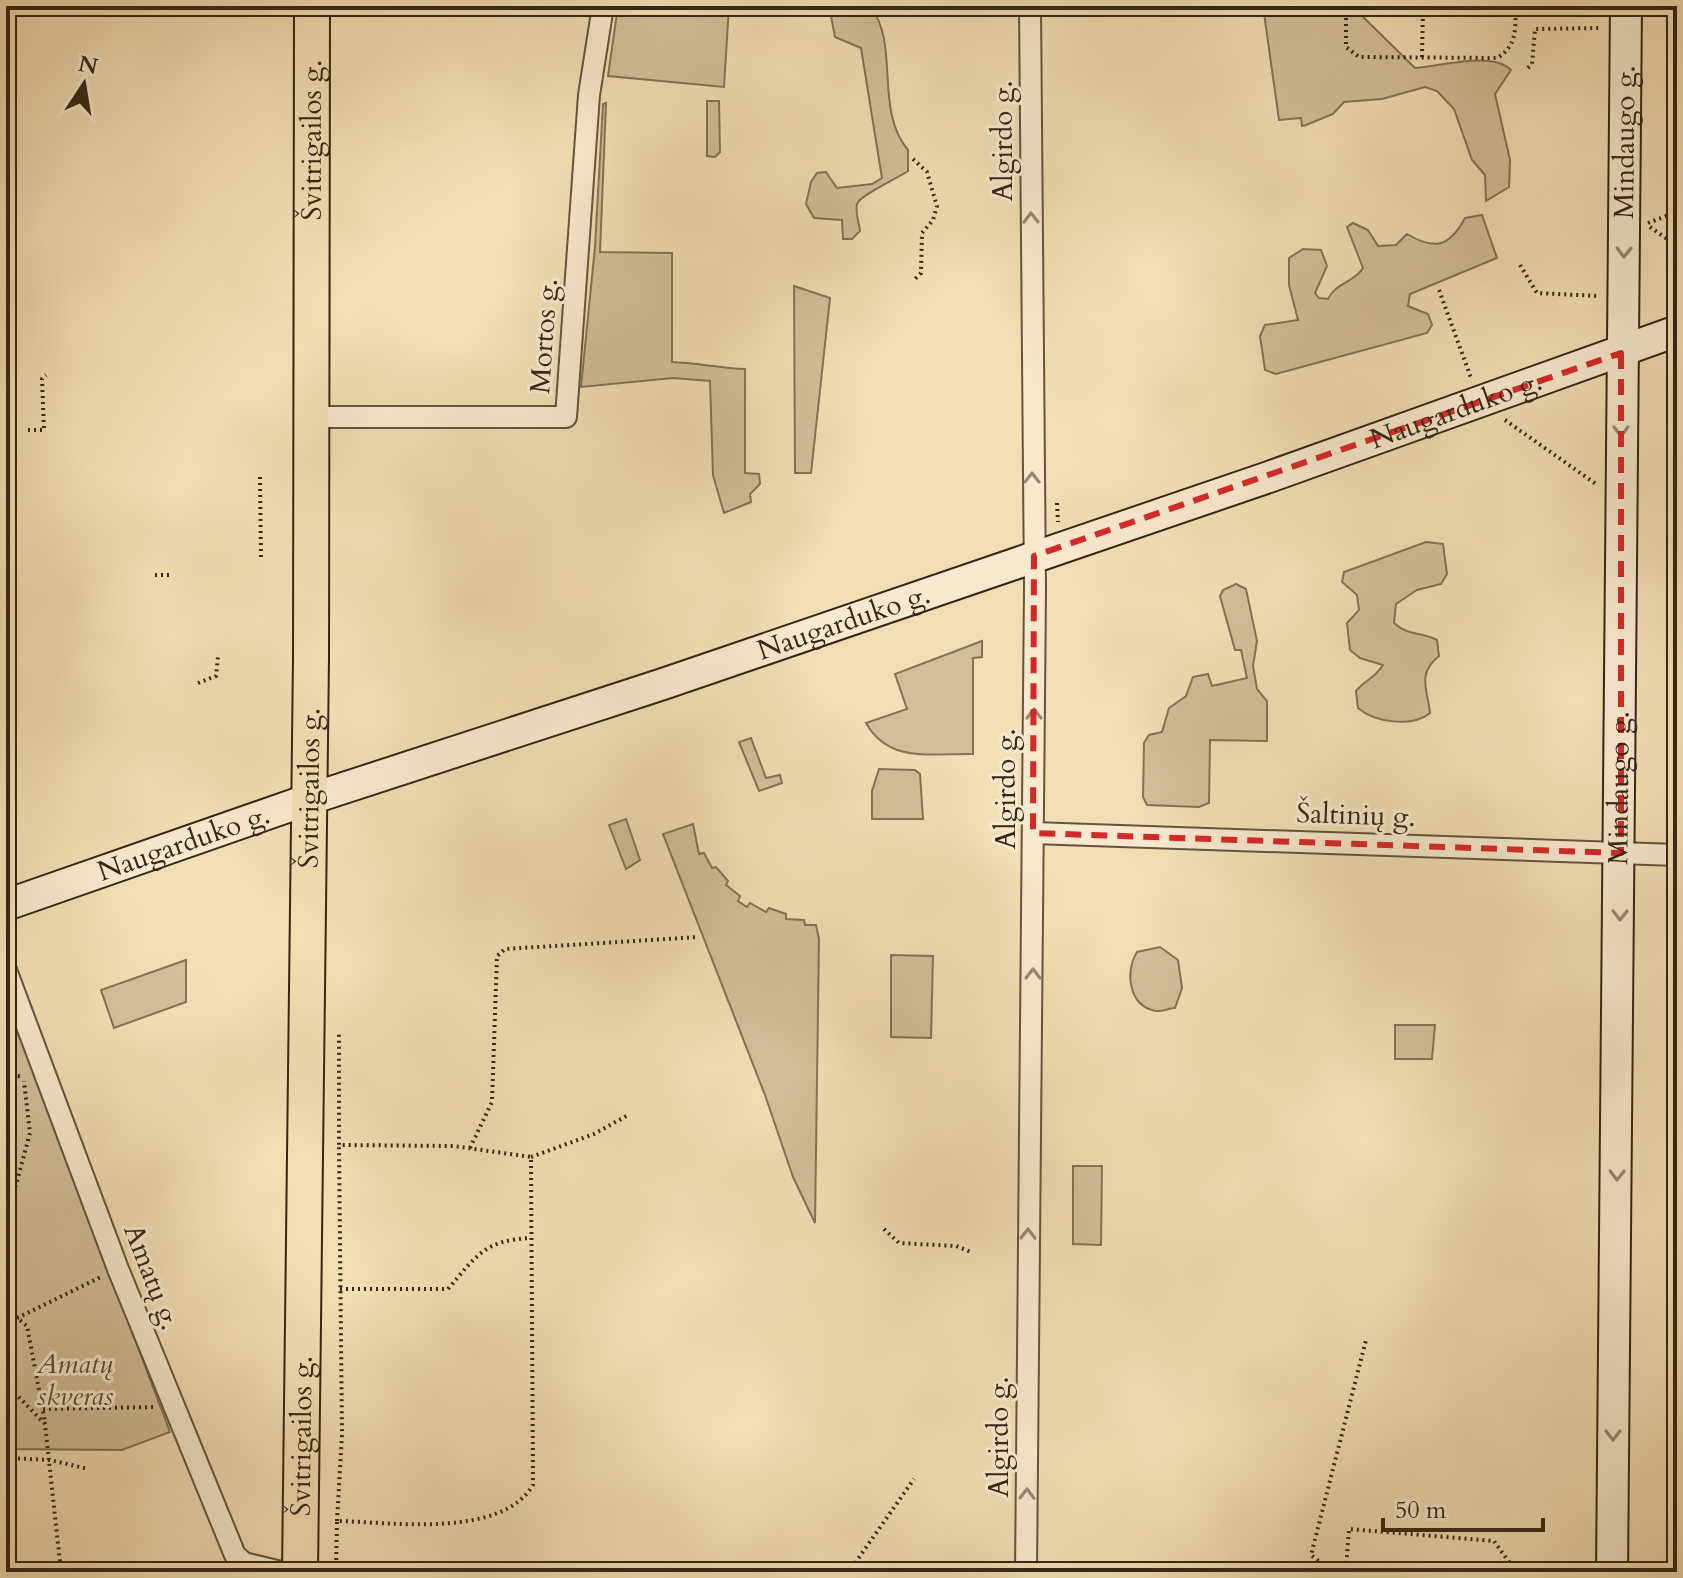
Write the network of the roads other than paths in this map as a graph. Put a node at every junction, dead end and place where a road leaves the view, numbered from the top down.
1 (312, 6) edge
2 (603, 6) edge
3 (1030, 6) edge
4 (1626, 17) edge
5 (1677, 331) edge
6 (1621, 353) junction
7 (311, 417) junction
8 (1034, 556) junction
9 (310, 799) junction
10 (1033, 833) junction
11 (1621, 853) junction
12 (1677, 855) edge
13 (6, 905) edge
14 (6, 970) edge
15 (281, 1572) edge
16 (300, 1572) edge
17 (1026, 1572) edge
18 (1612, 1572) edge

1 - 7 main road, Švitrigailos g.
2 - 7 street, Mortos g.
8 -> 3 street, Algirdo g.
4 -> 6 main road, Mindaugo g.
5 - 6 main road, Naugarduko g.
6 - 8 main road, Naugarduko g.
6 -> 11 main road, Mindaugo g.
7 - 9 main road, Švitrigailos g.
8 - 9 main road, Naugarduko g.
10 -> 8 street, Algirdo g.
9 - 13 main road, Naugarduko g.
9 - 16 main road, Švitrigailos g.
10 - 11 street, Šaltinių g.
17 -> 10 street, Algirdo g.
11 - 12 street, Šaltinių g.
11 -> 18 main road, Mindaugo g.
14 - 15 street, Amatų g.

